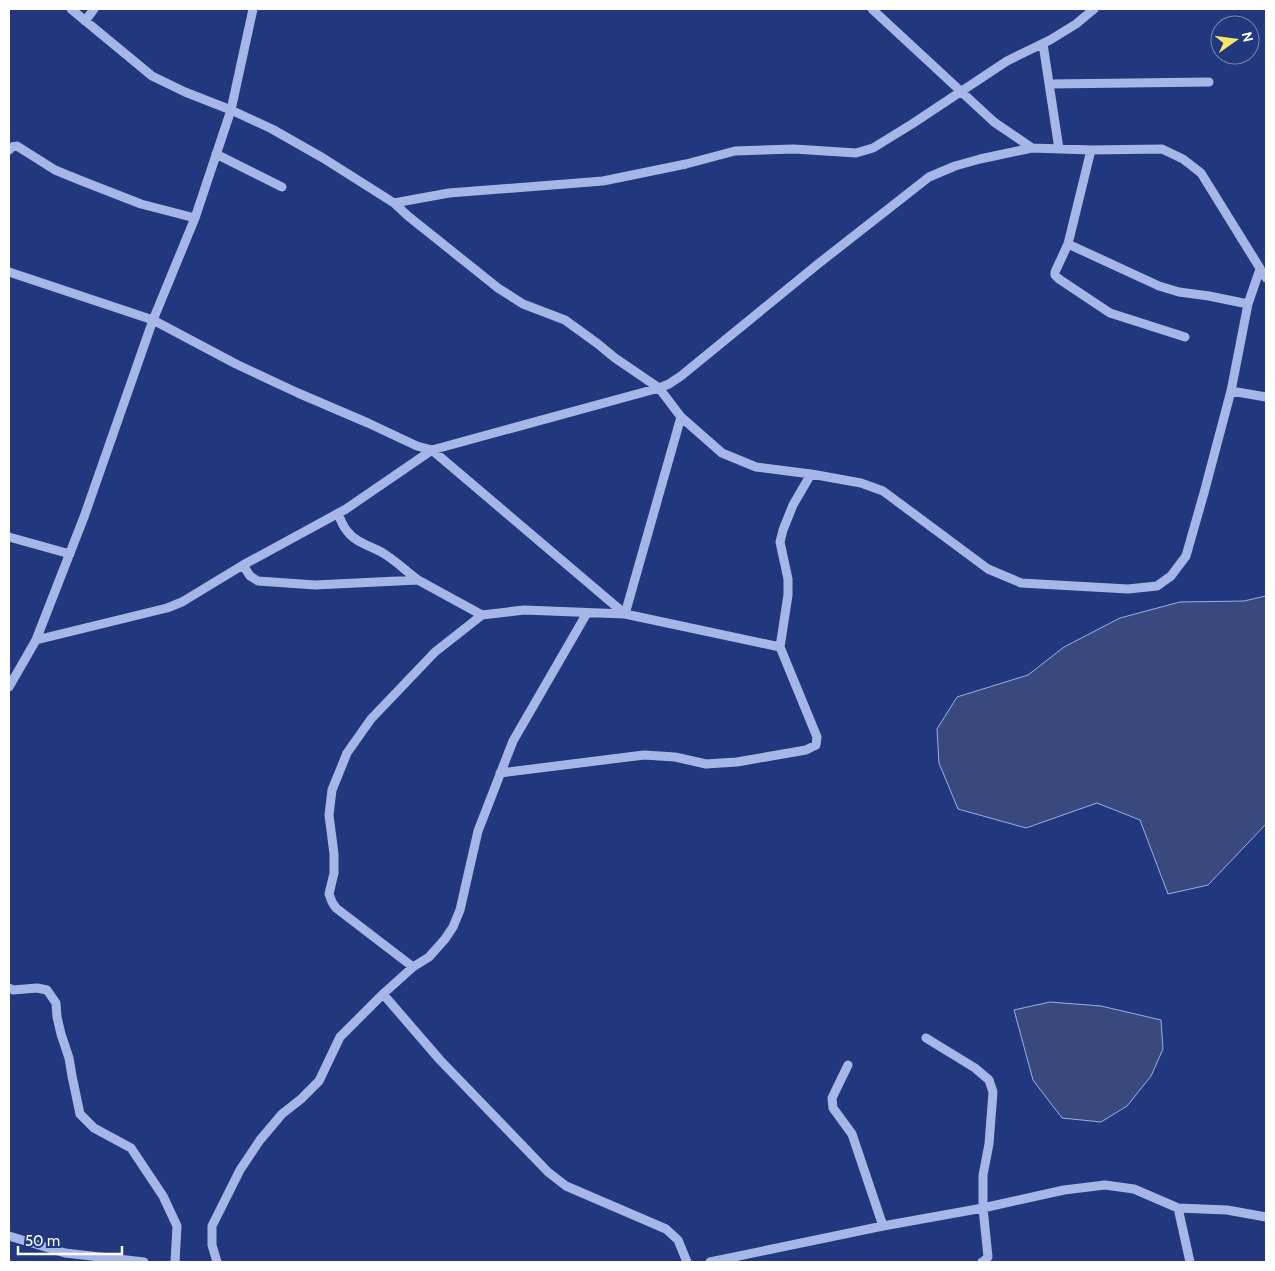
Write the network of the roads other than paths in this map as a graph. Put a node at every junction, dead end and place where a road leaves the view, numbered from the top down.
1 (71, 9) edge
2 (94, 9) edge
3 (253, 9) edge
4 (872, 9) edge
5 (1094, 9) edge
6 (85, 21) junction
7 (1043, 44) junction
8 (1209, 82) dead end
9 (1050, 84) junction
10 (960, 92) junction
11 (231, 110) junction
12 (1032, 148) junction
13 (1059, 149) junction
14 (9, 150) edge
15 (1091, 150) junction
16 (216, 154) junction
17 (282, 188) dead end
18 (394, 203) junction
19 (195, 218) junction
20 (1068, 244) junction
21 (1260, 269) junction
22 (9, 272) edge
23 (1266, 278) edge
24 (1248, 304) junction
25 (153, 320) junction
26 (1185, 337) dead end
27 (659, 388) junction
28 (1231, 391) junction
29 (1266, 397) edge
30 (681, 417) junction
31 (432, 450) junction
32 (811, 474) junction
33 (338, 513) junction
34 (9, 537) edge
35 (70, 554) junction
36 (243, 565) junction
37 (418, 580) junction
38 (587, 613) junction
39 (626, 614) junction
40 (482, 615) junction
41 (36, 640) junction
42 (780, 647) junction
43 (9, 687) edge
44 (500, 773) junction
45 (413, 967) junction
46 (9, 988) edge
47 (383, 994) junction
48 (926, 1038) dead end
49 (848, 1065) dead end
50 (983, 1208) junction
51 (1178, 1208) junction
52 (1266, 1217) edge
53 (883, 1226) junction
54 (9, 1236) edge
55 (144, 1262) edge
56 (176, 1262) edge
57 (217, 1262) edge
58 (686, 1262) edge
59 (710, 1262) edge
60 (982, 1262) edge
61 (1190, 1262) edge

1 - 6 street
2 - 6 street
3 - 11 street
4 - 10 street
5 - 7 street
6 - 11 street
7 - 9 street
7 - 10 street
8 - 9 street
9 - 13 street
10 - 12 street
10 - 18 street
11 - 16 street
11 - 18 street
12 - 13 street
12 - 27 street
13 - 15 street
14 - 19 street
15 - 20 street
15 - 21 street
16 - 17 street
16 - 19 street
18 - 27 street
19 - 25 street
20 - 24 street
20 - 26 street
21 - 23 street
21 - 24 street
22 - 25 street
24 - 28 street
25 - 31 street
25 - 35 street
27 - 30 street
27 - 31 street
28 - 29 street
28 - 32 street
30 - 32 street
30 - 39 street
31 - 33 street
31 - 39 street
32 - 42 street
33 - 36 street
33 - 37 street
34 - 35 street
35 - 41 street
36 - 37 street
36 - 41 street
37 - 40 street
38 - 39 street
38 - 40 street
38 - 44 street
39 - 42 street
40 - 45 street
41 - 43 street
42 - 44 street
44 - 45 street
45 - 47 street
46 - 56 street
47 - 57 street
47 - 58 street
48 - 50 street
49 - 53 street
50 - 51 street
50 - 53 street
50 - 60 street
51 - 52 street
51 - 61 street
53 - 59 street
54 - 55 street

